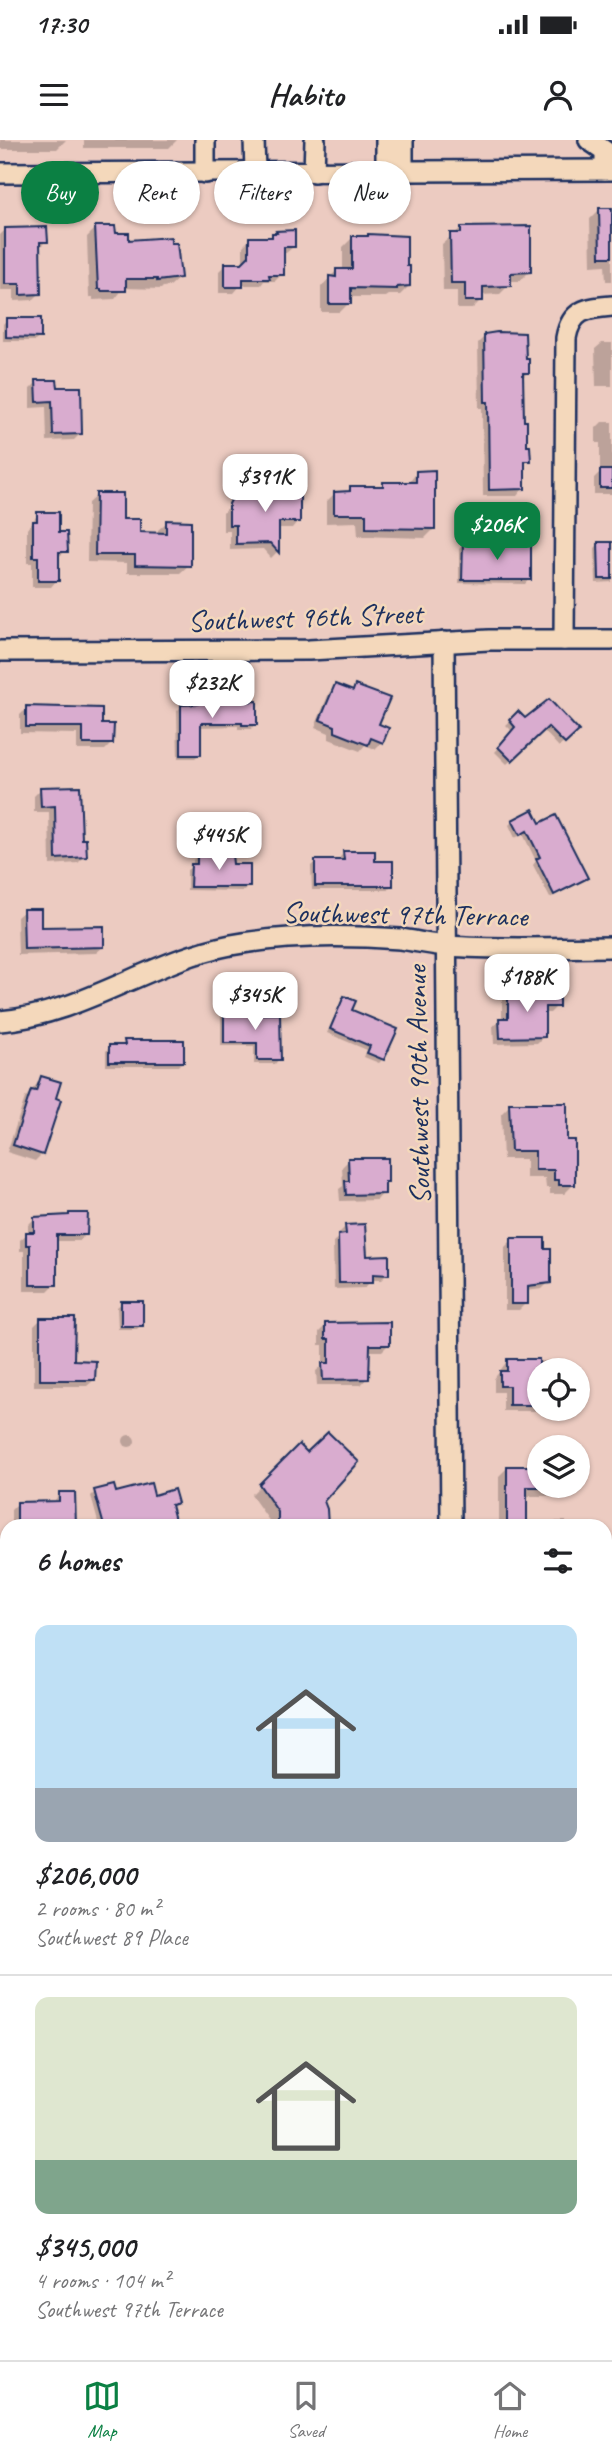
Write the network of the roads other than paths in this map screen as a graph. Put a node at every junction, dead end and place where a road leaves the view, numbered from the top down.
1 (205, 140) edge
2 (254, 140) edge
3 (302, 140) edge
4 (315, 140) edge
5 (386, 140) edge
6 (403, 140) edge
7 (589, 140) edge
8 (255, 161) edge
9 (306, 161) edge
10 (310, 161) edge
11 (391, 161) edge
12 (397, 161) edge
13 (608, 170) edge
14 (411, 172) edge
15 (0, 173) edge
16 (205, 173) junction
17 (214, 173) edge
18 (612, 306) edge
19 (565, 640) junction
20 (612, 640) edge
21 (444, 642) junction
22 (0, 651) edge
23 (446, 946) junction
24 (612, 947) edge
25 (0, 1021) edge
26 (452, 1519) edge

1 - 16 street
2 - 8 street
3 - 9 street
4 - 10 street
5 - 11 street
6 - 12 street
7 - 13 street
13 - 14 street
15 - 16 street
16 - 17 street
18 - 19 street
19 - 20 street, Southwest 96th Street
19 - 21 street, Southwest 96th Street
21 - 22 street, Southwest 96th Street
21 - 23 street, Southwest 90th Avenue
23 - 24 street, Southwest 97th Terrace
23 - 25 street, Southwest 97th Terrace
23 - 26 street, Southwest 90th Avenue

